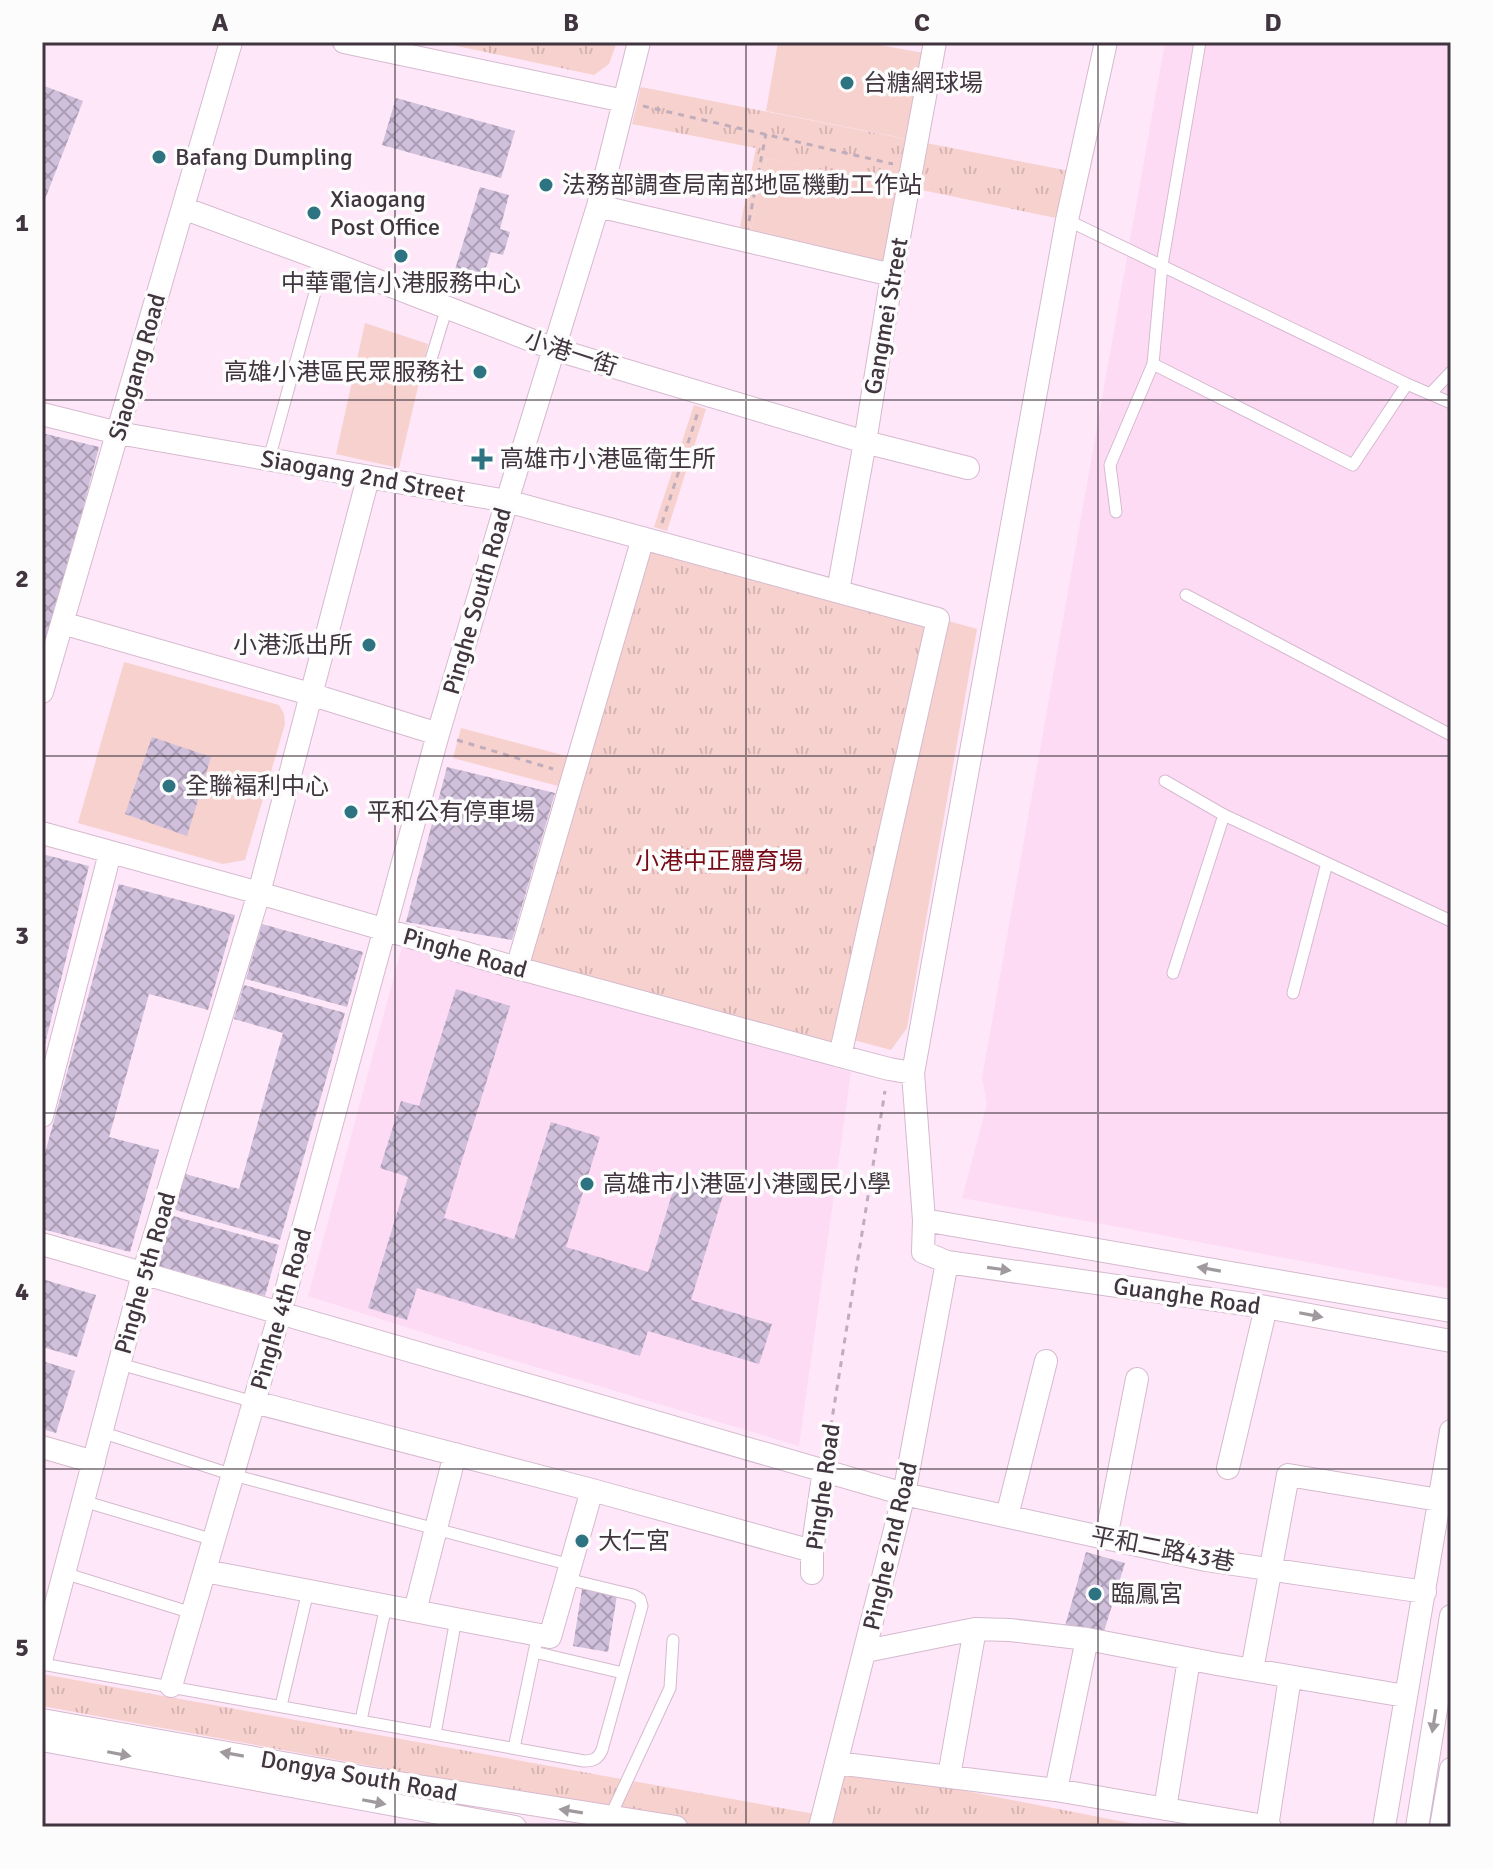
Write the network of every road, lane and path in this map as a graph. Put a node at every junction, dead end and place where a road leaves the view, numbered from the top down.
1 (231, 42) edge
2 (344, 42) edge
3 (639, 42) edge
4 (935, 42) edge
5 (1106, 42) edge
6 (1200, 42) edge
7 (624, 101) junction
8 (766, 134) junction
9 (912, 168) junction
10 (598, 206) junction
11 (183, 208) junction
12 (1067, 220) junction
13 (745, 240) junction
14 (324, 260) junction
15 (1162, 265) junction
16 (892, 275) junction
17 (447, 307) junction
18 (554, 349) junction
19 (1153, 364) junction
20 (1451, 372) edge
21 (426, 376) dead end
22 (1407, 384) junction
23 (1431, 393) junction
24 (704, 394) junction
25 (1451, 403) edge
26 (42, 414) edge
27 (118, 433) junction
28 (865, 442) junction
29 (269, 459) junction
30 (968, 468) dead end
31 (368, 478) junction
32 (507, 501) junction
33 (1116, 512) dead end
34 (649, 540) junction
35 (838, 591) junction
36 (1186, 595) dead end
37 (62, 623) junction
38 (48, 645) edge
39 (42, 692) edge
40 (310, 694) junction
41 (438, 734) junction
42 (1451, 735) edge
43 (574, 775) junction
44 (1165, 781) dead end
45 (1224, 815) junction
46 (42, 833) edge
47 (110, 853) junction
48 (1327, 863) junction
49 (259, 893) junction
50 (1451, 921) edge
51 (386, 930) junction
52 (517, 968) junction
53 (1173, 973) dead end
54 (1293, 993) dead end
55 (840, 1056) junction
56 (889, 1069) junction
57 (913, 1073) junction
58 (42, 1116) edge
59 (924, 1220) junction
60 (42, 1244) edge
61 (947, 1262) junction
62 (143, 1274) junction
63 (1266, 1307) junction
64 (1451, 1311) edge
65 (280, 1313) junction
66 (1451, 1341) edge
67 (1046, 1361) dead end
68 (120, 1364) junction
69 (1137, 1379) dead end
70 (254, 1402) junction
71 (1451, 1431) edge
72 (101, 1432) junction
73 (42, 1447) edge
74 (455, 1454) junction
75 (94, 1462) junction
76 (1228, 1468) dead end
77 (824, 1470) junction
78 (233, 1475) junction
79 (592, 1490) junction
80 (904, 1494) junction
81 (1439, 1500) junction
82 (83, 1501) junction
83 (1007, 1516) junction
84 (436, 1528) junction
85 (1106, 1538) junction
86 (214, 1540) junction
87 (1270, 1569) junction
88 (205, 1571) junction
89 (569, 1572) junction
90 (64, 1573) junction
91 (308, 1591) junction
92 (1425, 1592) junction
93 (386, 1606) junction
94 (415, 1611) junction
95 (192, 1613) junction
96 (1451, 1616) edge
97 (456, 1619) junction
98 (975, 1629) junction
99 (1087, 1639) junction
100 (673, 1640) dead end
101 (536, 1643) junction
102 (866, 1651) junction
103 (42, 1657) edge
104 (1189, 1659) junction
105 (42, 1664) edge
106 (1252, 1670) junction
107 (623, 1673) junction
108 (1290, 1677) junction
109 (171, 1686) junction
110 (1405, 1696) junction
111 (281, 1706) junction
112 (42, 1720) edge
113 (361, 1720) junction
114 (435, 1734) junction
115 (42, 1740) edge
116 (514, 1748) junction
117 (836, 1763) junction
118 (1451, 1769) edge
119 (949, 1776) junction
120 (1056, 1790) junction
121 (1165, 1809) junction
122 (610, 1817) junction
123 (515, 1827) edge
124 (676, 1827) edge
125 (820, 1827) edge
126 (1268, 1827) edge
127 (1384, 1827) edge
128 (1417, 1827) edge
129 (1441, 1827) edge

1 - 11 street, Siaogang Road
2 - 7 street
3 - 7 street, Pinghe South Road
4 - 9 street, Gangmei Street
5 - 12 street
6 - 15 lane
7 - 8 path
7 - 10 street, Pinghe South Road
8 - 9 path
8 - 13 path
9 - 16 street, Gangmei Street
10 - 13 street
10 - 18 street, Pinghe South Road
11 - 14 street, 小港一街
11 - 27 street, Siaogang Road
12 - 15 lane
12 - 57 street
13 - 16 street
14 - 17 street, 小港一街
14 - 29 lane
15 - 19 lane
15 - 22 lane
16 - 28 street, Gangmei Street
17 - 18 street, 小港一街
17 - 21 lane
18 - 24 street, 小港一街
18 - 32 street, Pinghe South Road
19 - 22 lane
19 - 33 lane
20 - 23 lane
22 - 23 lane
23 - 25 lane
24 - 28 street, 小港一街
24 - 34 path
26 - 27 street, Siaogang 2nd Street
27 - 29 street, Siaogang 2nd Street
27 - 37 street, Siaogang Road
28 - 30 street, 小港一街
28 - 35 street, Gangmei Street
29 - 31 street, Siaogang 2nd Street
31 - 32 street, Siaogang 2nd Street
31 - 40 street, Pinghe 5th Road
32 - 34 street, Siaogang 2nd Street
32 - 41 street, Pinghe South Road
34 - 35 street, Siaogang 2nd Street
34 - 43 street
35 - 55 street, Siaogang 2nd Street
36 - 42 lane
37 - 38 street, Siaogang Road
37 - 40 street
38 - 39 street, Siaogang Road
40 - 41 street
40 - 49 street, Pinghe 5th Road
41 - 43 path
41 - 51 street, Pinghe South Road
43 - 52 street
44 - 45 lane
45 - 48 lane
45 - 53 lane
46 - 47 street, Pinghe Road
47 - 49 street, Pinghe Road
47 - 58 street
48 - 50 lane
48 - 54 lane
49 - 51 street, Pinghe Road
49 - 62 street, Pinghe 5th Road
51 - 52 street, Pinghe Road
51 - 65 street, Pinghe 4th Road
52 - 55 street, Pinghe Road
55 - 56 street, Pinghe Road
56 - 57 street, Pinghe Road
56 - 77 path, Pinghe Road
57 - 59 street
59 - 61 street, Guanghe Road
64 -> 59 street, Guanghe Road
60 - 62 street, 平和二路43巷
61 -> 63 street, Guanghe Road
61 - 80 street, Pinghe 2nd Road
62 - 65 street, 平和二路43巷
62 - 68 street, Pinghe 5th Road
63 -> 66 street, Guanghe Road
63 - 76 street
65 - 70 street, Pinghe 4th Road
65 - 77 street, 平和二路43巷
67 - 83 street
68 - 70 lane
68 - 72 street, Pinghe 5th Road
69 - 85 street
70 - 74 street
70 - 78 street, Pinghe 4th Road
71 - 81 street
72 - 75 street, Pinghe 5th Road
72 - 78 lane
73 - 75 street
74 - 79 street
74 - 84 street
75 - 82 street, Pinghe 5th Road
77 - 79 street, Pinghe Road
77 - 80 street, 平和二路43巷
78 - 84 lane
78 - 86 street, Pinghe 4th Road
79 - 89 street
80 - 83 street, 平和二路43巷
80 - 102 street, Pinghe 2nd Road
81 - 87 street
81 - 92 street
82 - 86 lane
82 - 90 street, Pinghe 5th Road
83 - 85 street, 平和二路43巷
84 - 89 lane
84 - 94 street
85 - 87 street, 平和二路43巷
86 - 88 street, Pinghe 4th Road
87 - 92 street, 平和二路43巷
87 - 106 street
88 - 91 street
88 - 95 street, Pinghe 4th Road
89 - 101 street
89 - 107 lane
90 - 95 lane
90 - 103 street, Pinghe 5th Road
91 - 93 street
91 - 111 lane
92 - 110 street
93 - 94 street
93 - 113 lane
94 - 97 street
95 - 109 street, Pinghe 4th Road
96 -> 128 street
97 - 101 street
97 - 114 lane
98 - 99 street
98 - 102 street
98 - 119 street
99 - 104 street
99 - 120 street
100 - 122 lane
101 - 107 lane
101 - 116 lane
102 - 117 street, Pinghe 2nd Road
104 - 106 street
104 - 121 street
105 - 109 lane
106 - 108 street
107 - 116 lane
108 - 110 street
108 - 126 street
109 - 111 lane
110 - 127 street
111 - 113 lane
122 -> 112 street, Dongya South Road
113 - 114 lane
114 - 116 lane
115 -> 123 street, Dongya South Road
117 - 119 street
117 - 125 street, Pinghe 2nd Road
118 - 129 street
119 - 120 street
120 - 121 street
121 - 126 street
122 - 124 street, Dongya South Road

